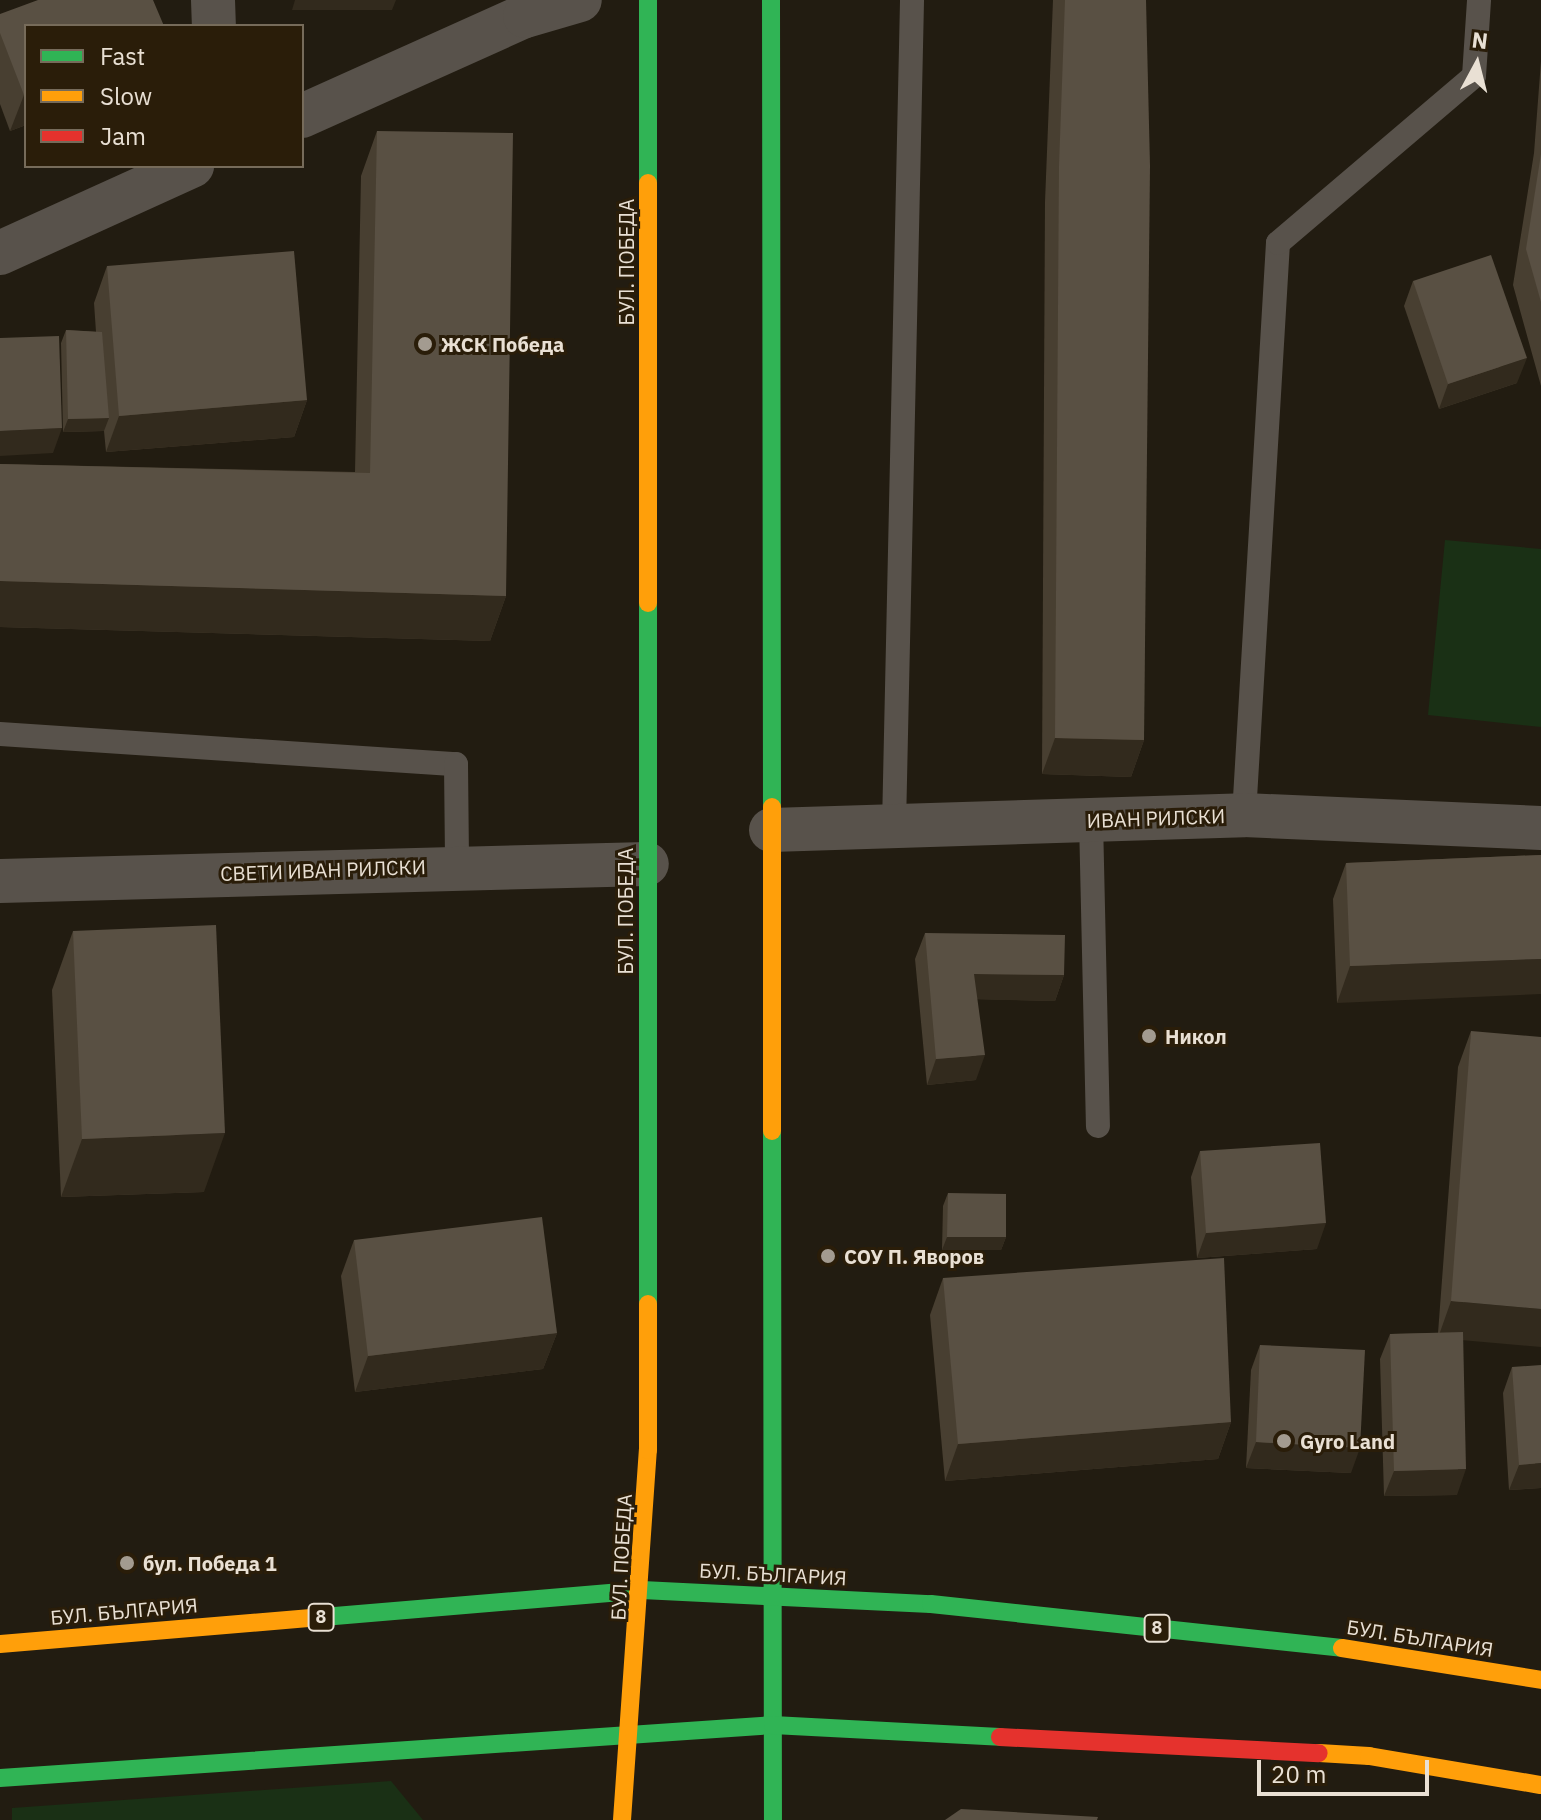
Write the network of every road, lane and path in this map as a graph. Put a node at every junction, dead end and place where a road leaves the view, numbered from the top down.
1 (213, 0) edge
2 (580, 0) edge
3 (648, 0) edge
4 (771, 0) edge
5 (912, 0) edge
6 (1479, 0) edge
7 (214, 24) edge
8 (304, 115) edge
9 (188, 168) edge
10 (0, 253) edge
11 (0, 734) edge
12 (1244, 815) junction
13 (1091, 820) junction
14 (894, 826) junction
15 (1541, 828) edge
16 (771, 830) junction
17 (647, 864) junction
18 (457, 866) junction
19 (0, 881) edge
20 (1098, 1126) dead end
21 (642, 1590) junction
22 (772, 1594) junction
23 (0, 1644) edge
24 (1541, 1680) edge
25 (773, 1725) junction
26 (629, 1734) junction
27 (0, 1778) edge
28 (1541, 1785) edge
29 (622, 1820) edge
30 (773, 1820) edge

1 - 7 street
2 - 8 street
3 - 17 main road, БУЛ. ПОБЕДА
4 - 16 main road
5 - 14 lane
6 - 12 lane
9 - 10 street
11 - 18 lane
12 - 13 street, ИВАН РИЛСКИ
12 - 15 street, ИВАН РИЛСКИ
13 - 14 street, ИВАН РИЛСКИ
13 - 20 lane
14 - 16 street, ИВАН РИЛСКИ
16 - 22 main road
17 - 18 street, СВЕТИ ИВАН РИЛСКИ
17 - 21 main road, БУЛ. ПОБЕДА
18 - 19 street, СВЕТИ ИВАН РИЛСКИ
21 - 22 main road, БУЛ. БЪЛГАРИЯ / 8
21 - 23 main road, БУЛ. БЪЛГАРИЯ / 8
21 - 26 main road, БУЛ. ПОБЕДА
22 - 24 main road, БУЛ. БЪЛГАРИЯ / 8
22 - 25 main road
25 - 26 main road
25 - 28 main road
25 - 30 main road
26 - 27 main road
26 - 29 main road, БУЛ. ПОБЕДА

